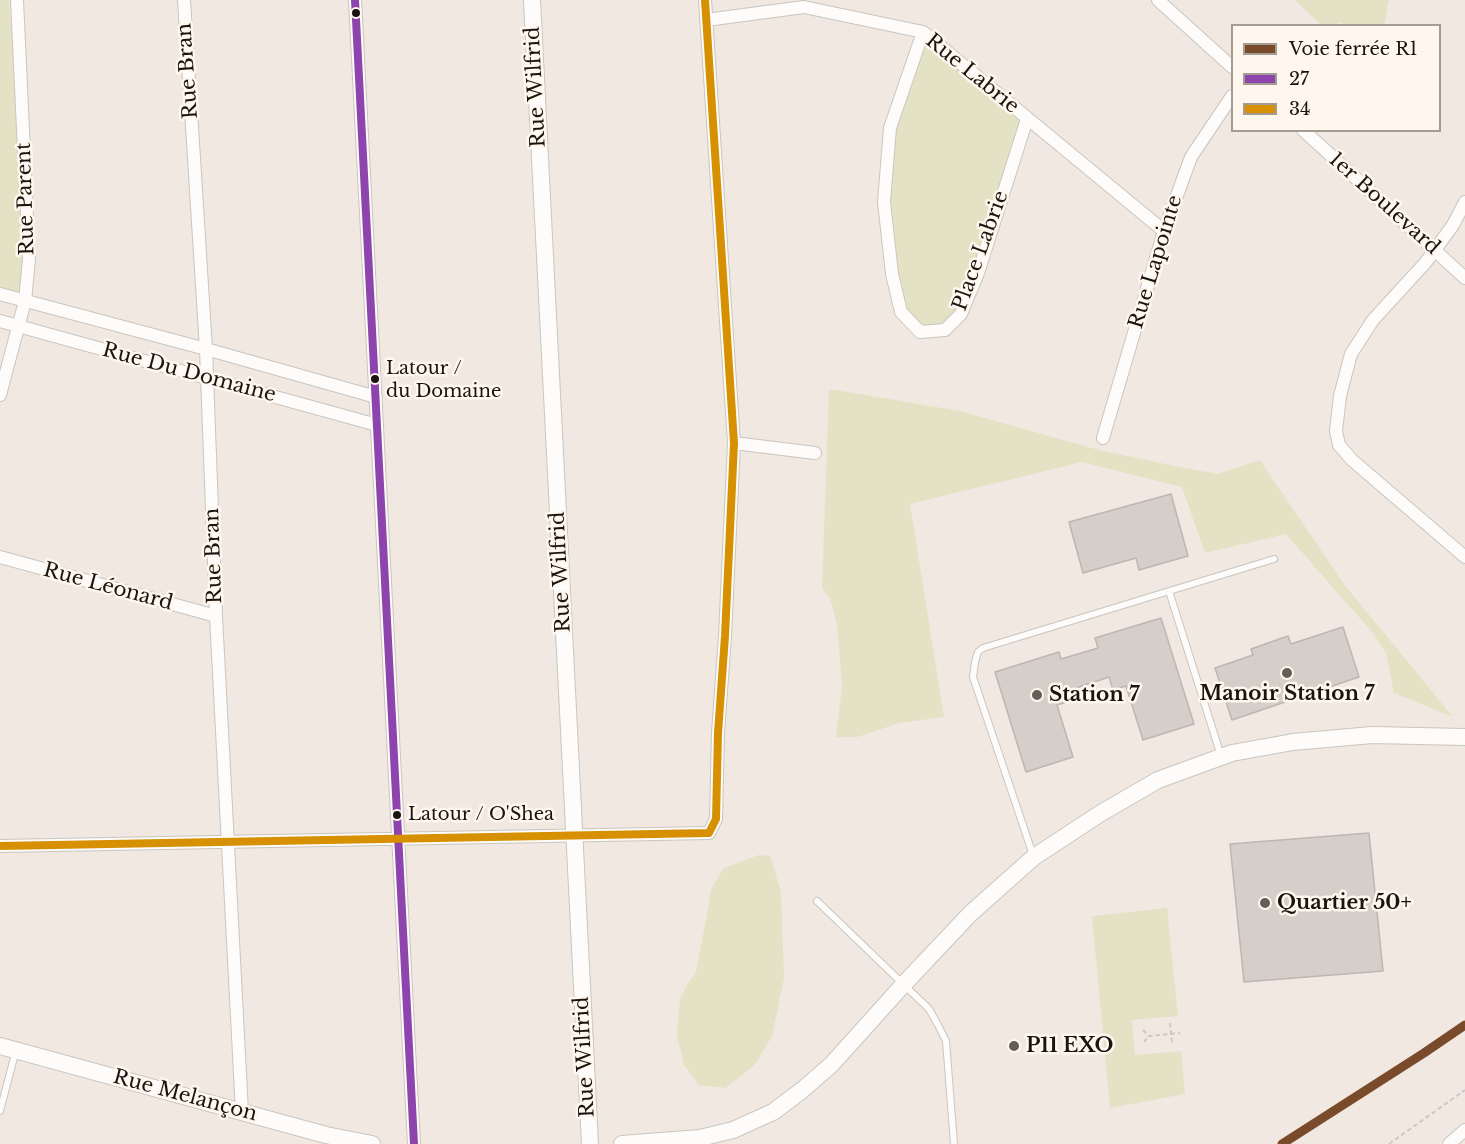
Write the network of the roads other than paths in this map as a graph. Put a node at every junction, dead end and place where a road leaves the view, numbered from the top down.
1 (17, 0) edge
2 (184, 0) edge
3 (355, 0) edge
4 (532, 0) edge
5 (705, 0) edge
6 (1158, 0) edge
7 (706, 20) junction
8 (923, 32) junction
9 (1231, 65) edge
10 (1231, 99) edge
11 (1027, 119) junction
12 (1305, 132) edge
13 (1465, 202) edge
14 (1164, 231) junction
15 (1434, 250) junction
16 (1465, 278) edge
17 (0, 294) edge
18 (25, 301) junction
19 (0, 321) edge
20 (19, 326) junction
21 (206, 349) junction
22 (207, 377) junction
23 (0, 395) edge
24 (376, 397) junction
25 (377, 425) junction
26 (1103, 438) dead end
27 (734, 443) junction
28 (815, 453) dead end
29 (1465, 556) edge
30 (0, 557) edge
31 (1274, 559) dead end
32 (1169, 591) junction
33 (216, 616) junction
34 (1465, 737) edge
35 (1221, 757) junction
36 (574, 835) junction
37 (399, 838) junction
38 (228, 842) junction
39 (0, 846) edge
40 (1034, 857) junction
41 (817, 901) dead end
42 (903, 985) junction
43 (8, 1048) edge
44 (0, 1111) edge
45 (242, 1112) junction
46 (1465, 1130) edge
47 (372, 1144) edge
48 (414, 1144) edge
49 (590, 1144) edge
50 (622, 1144) edge
51 (954, 1144) edge
52 (1449, 1144) edge

1 - 18 street, Rue Parent
2 - 21 street, Rue Bran
3 - 24 street
4 - 36 street, Rue Wilfrid
5 - 7 street
6 - 9 street
7 - 8 street, Rue Labrie
7 - 27 street
8 - 11 street, Rue Labrie
8 - 11 street, Place Labrie
10 - 14 street, Rue Lapointe
11 - 14 street, Rue Labrie
12 - 15 street, 1er Boulevard
13 - 15 street
14 - 26 street, Rue Lapointe
15 - 16 street, 1er Boulevard
15 - 29 street
17 - 18 street, Rue Du Domaine
18 - 20 street, Rue Parent
18 - 21 street, Rue Du Domaine
19 - 20 street, Rue Du Domaine
20 - 22 street, Rue Du Domaine
20 - 23 street, Rue Parent
21 - 22 street, Rue Bran
21 - 24 street, Rue Du Domaine
22 - 25 street, Rue Du Domaine
22 - 33 street, Rue Bran
24 - 25 street
25 - 37 street
27 - 28 street
27 - 36 street
30 - 33 street, Rue Léonard
31 - 32 lane
32 - 35 lane
32 - 40 lane
33 - 38 street, Rue Bran
34 - 35 street
35 - 40 street
36 - 37 street
36 - 49 street, Rue Wilfrid
37 - 38 street
37 - 48 street
38 - 39 street
38 - 45 street, Rue Bran
40 - 42 street
41 - 42 lane
42 - 50 street
42 - 51 lane
43 - 44 lane
43 - 45 street, Rue Melançon
45 - 47 street, Rue Melançon
46 - 52 street

